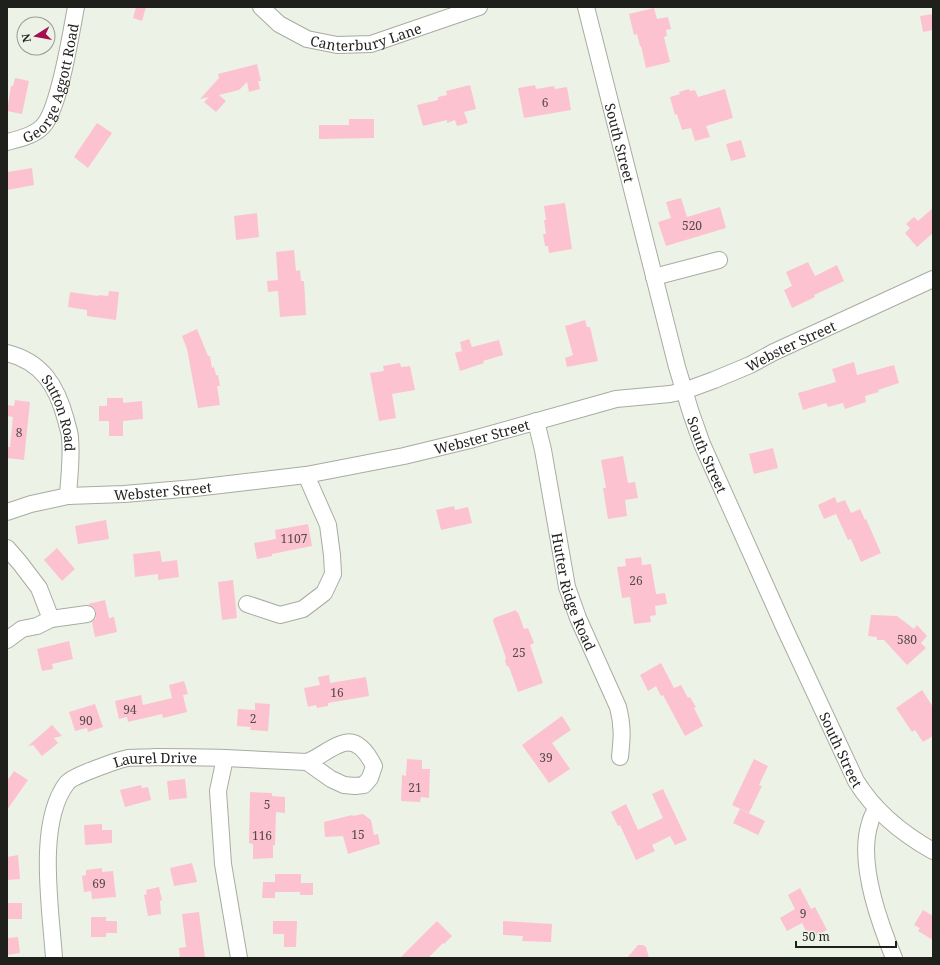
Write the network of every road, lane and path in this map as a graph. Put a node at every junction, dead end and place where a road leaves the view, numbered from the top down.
1 (76, 7) edge
2 (261, 7) edge
3 (479, 7) edge
4 (586, 7) edge
5 (7, 142) edge
6 (719, 260) dead end
7 (654, 277) junction
8 (933, 279) edge
9 (7, 354) edge
10 (684, 391) junction
11 (536, 421) junction
12 (306, 475) junction
13 (68, 496) junction
14 (7, 512) edge
15 (7, 548) edge
16 (247, 604) dead end
17 (87, 614) dead end
18 (51, 619) junction
19 (7, 640) edge
20 (620, 757) dead end
21 (225, 758) junction
22 (307, 762) dead end
23 (876, 809) junction
24 (933, 851) edge
25 (54, 958) edge
26 (239, 958) edge
27 (894, 958) edge

1 - 5 street, George Aggott Road
2 - 3 street, Canterbury Lane
4 - 7 street, South Street
6 - 7 street
7 - 10 street, South Street
8 - 10 street, Webster Street
9 - 13 street, Sutton Road
10 - 11 street, Webster Street
10 - 23 street, South Street
11 - 12 street, Webster Street
11 - 20 street, Hutter Ridge Road
12 - 13 street, Webster Street
12 - 16 street
13 - 14 street, Webster Street
15 - 18 street
17 - 18 street
18 - 19 street
21 - 22 street, Laurel Drive
21 - 25 street, Laurel Drive
21 - 26 street
23 - 24 street, South Street
23 - 27 street

